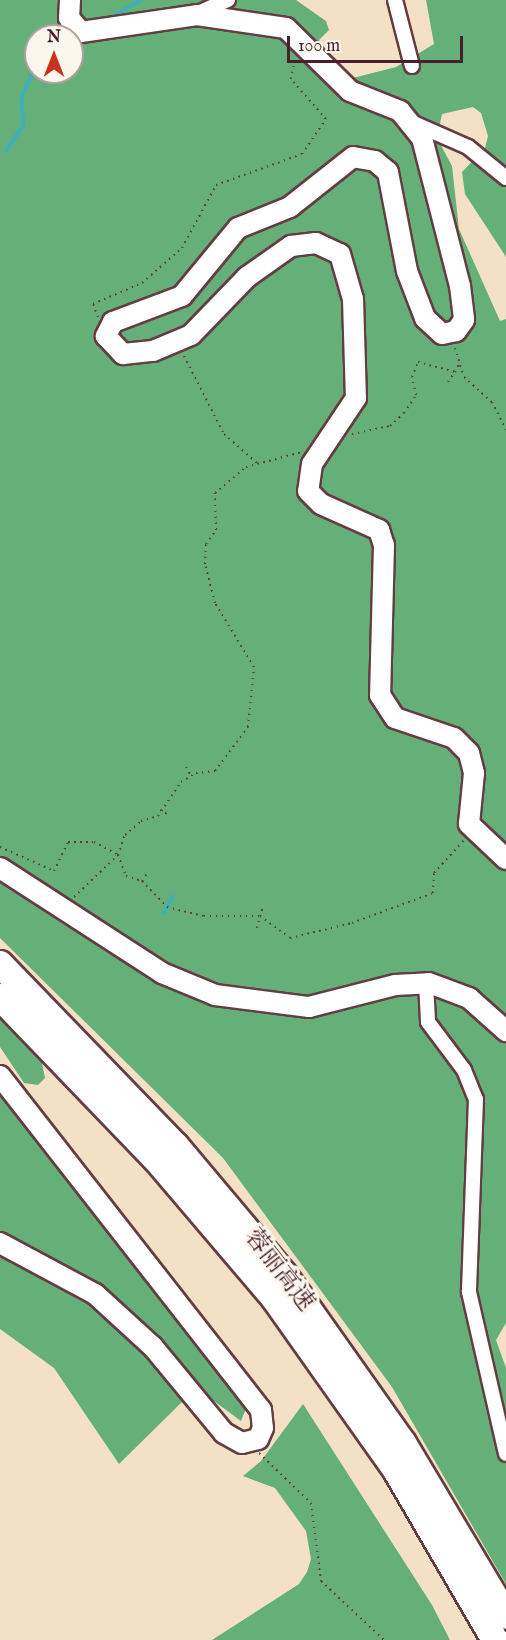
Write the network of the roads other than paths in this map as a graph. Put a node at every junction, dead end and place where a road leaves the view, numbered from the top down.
1 (70, 0) edge
2 (228, 0) edge
3 (395, 0) edge
4 (188, 15) junction
5 (412, 66) dead end
6 (411, 122) junction
7 (506, 178) edge
8 (506, 859) edge
9 (0, 868) edge
10 (0, 964) edge
11 (426, 983) junction
12 (0, 997) edge
13 (506, 1031) edge
14 (0, 1076) edge
15 (129, 1115) junction
16 (0, 1244) edge
17 (506, 1454) edge
18 (506, 1616) edge
19 (495, 1640) edge

1 - 4 street
2 - 4 street
3 - 5 street
4 - 6 street
6 - 7 street
6 - 8 street
9 - 11 street
10 - 15 highway, 蓉丽高速
11 - 13 street
11 - 17 street
12 - 15 highway, 蓉丽高速
14 - 16 street
15 - 18 highway, 蓉丽高速
15 - 19 highway, 蓉丽高速

